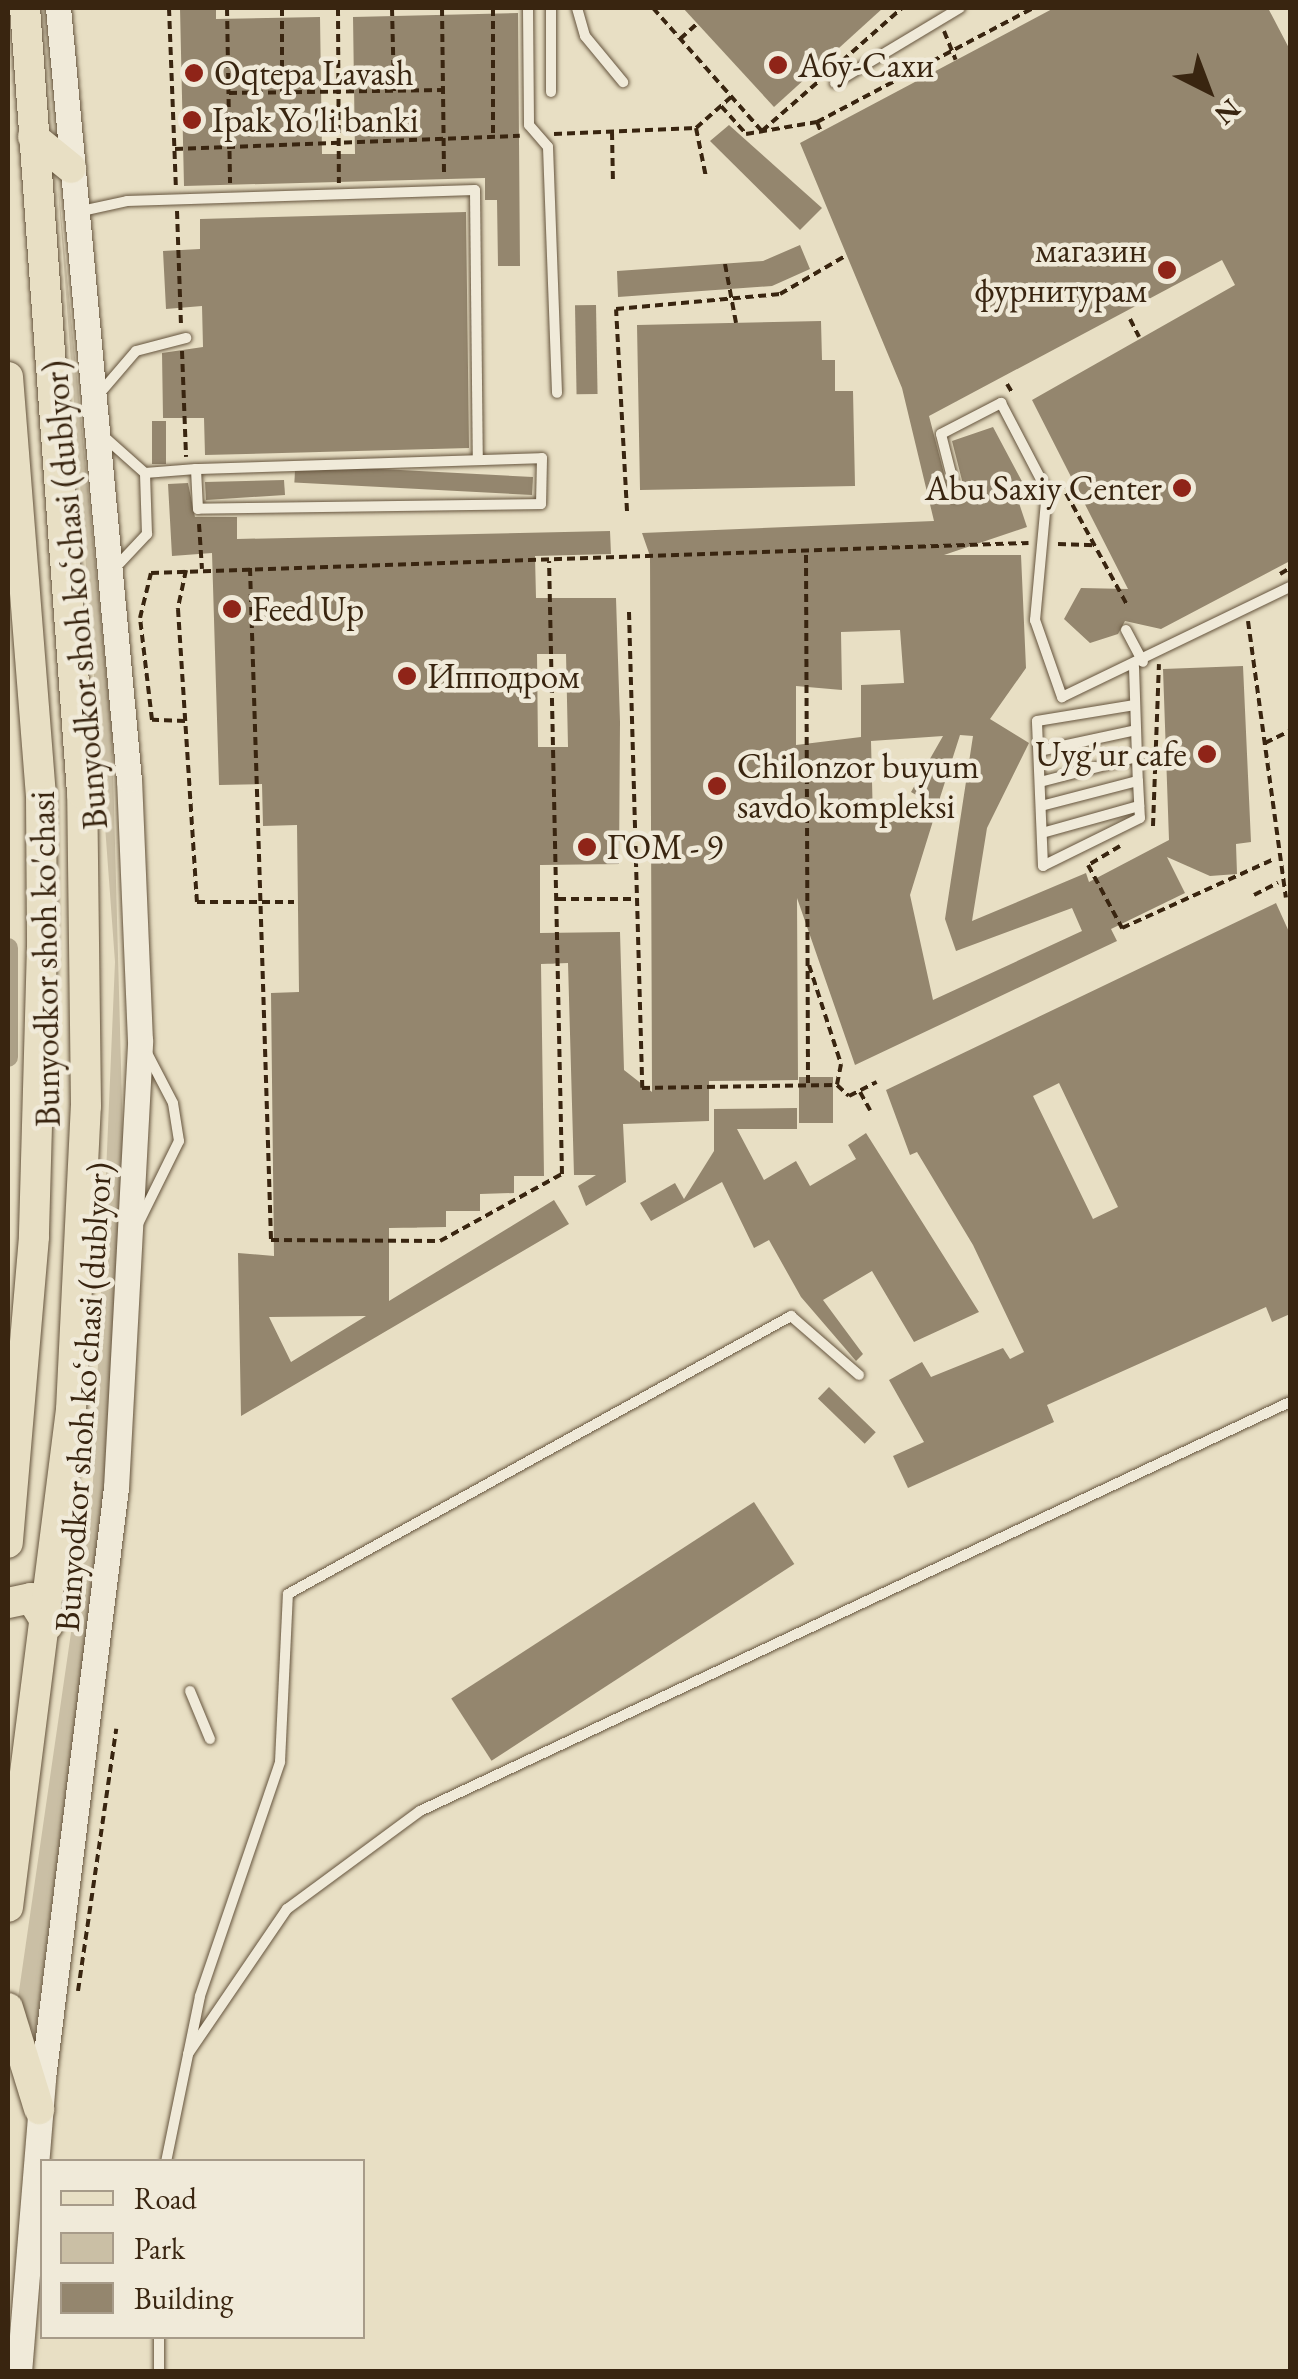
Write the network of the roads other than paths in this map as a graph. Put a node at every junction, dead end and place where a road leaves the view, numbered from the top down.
1 (25, 8) edge
2 (58, 8) edge
3 (528, 8) edge
4 (551, 8) edge
5 (577, 8) edge
6 (960, 8) edge
7 (623, 82) dead end
8 (835, 82) dead end
9 (551, 92) dead end
10 (33, 137) junction
11 (71, 168) junction
12 (74, 212) junction
13 (184, 339) road end
14 (8, 377) edge
15 (557, 393) dead end
16 (95, 419) junction
17 (478, 460) junction
18 (192, 470) junction
19 (145, 474) junction
20 (956, 497) dead end
21 (111, 572) junction
22 (1290, 587) edge
23 (1126, 630) dead end
24 (1138, 664) junction
25 (1135, 705) junction
26 (1136, 730) junction
27 (1039, 751) junction
28 (1137, 756) junction
29 (1138, 781) junction
30 (1040, 782) junction
31 (1041, 806) junction
32 (1139, 806) junction
33 (1042, 833) junction
34 (140, 1041) junction
35 (135, 1229) junction
36 (859, 1375) dead end
37 (1290, 1402) edge
38 (8, 1543) edge
39 (8, 1603) edge
40 (48, 1624) junction
41 (190, 1691) dead end
42 (210, 1739) dead end
43 (8, 1906) edge
44 (8, 2008) edge
45 (188, 2054) junction
46 (40, 2109) junction
47 (167, 2159) edge
48 (159, 2339) edge
49 (19, 2372) edge
50 (159, 2372) edge

1 - 10 main road, Bunyodkor shoh ko'chasi
2 - 11 street, Bunyodkor shoh koʻchasi (dublyor)
3 - 15 lane
4 - 9 lane
5 - 7 lane
6 - 8 lane
10 - 11 main road
10 - 40 main road, Bunyodkor shoh ko'chasi
11 - 12 street, Bunyodkor shoh koʻchasi (dublyor)
12 - 16 street, Bunyodkor shoh koʻchasi (dublyor)
12 - 17 lane
13 - 16 lane
14 - 38 main road, Bunyodkor shoh ko'chasi
16 - 19 lane
16 - 21 street, Bunyodkor shoh koʻchasi (dublyor)
17 - 18 lane
17 - 18 lane
18 - 19 lane
19 - 21 lane
20 - 24 lane
21 - 34 street, Bunyodkor shoh koʻchasi (dublyor)
22 - 24 lane
23 - 24 lane
24 - 25 lane
25 - 26 lane
25 - 27 lane
26 - 27 lane
26 - 28 lane
27 - 30 lane
28 - 29 lane
28 - 30 lane
29 - 31 lane
29 - 32 lane
30 - 31 lane
31 - 33 lane
32 - 33 lane
32 - 33 lane
34 - 35 street, Bunyodkor shoh koʻchasi (dublyor)
34 - 35 lane
35 - 46 street, Bunyodkor shoh koʻchasi (dublyor)
36 - 45 lane
37 - 45 lane
39 - 40 main road
40 - 43 main road, Bunyodkor shoh ko'chasi
41 - 42 lane
44 - 46 main road
45 - 47 lane
46 - 49 street, Bunyodkor shoh koʻchasi (dublyor)
48 - 50 lane

